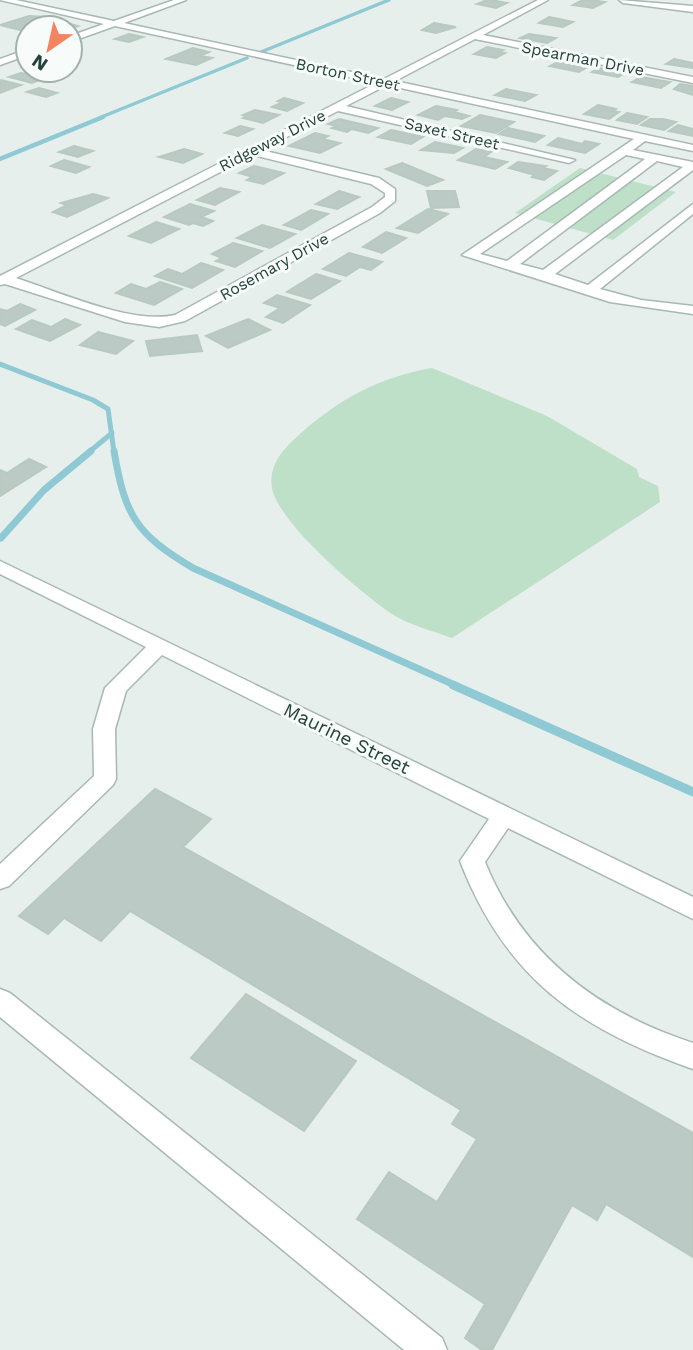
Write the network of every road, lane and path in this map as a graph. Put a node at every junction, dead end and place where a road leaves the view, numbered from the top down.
1 (4, 0) edge
2 (182, 0) edge
3 (544, 0) edge
4 (623, 0) edge
5 (693, 9) edge
6 (114, 23) junction
7 (84, 34) edge
8 (472, 36) junction
9 (693, 80) edge
10 (384, 82) junction
11 (336, 107) junction
12 (643, 137) junction
13 (693, 148) edge
14 (250, 150) junction
15 (624, 151) junction
16 (655, 158) junction
17 (569, 160) dead end
18 (693, 208) edge
19 (509, 266) junction
20 (545, 275) junction
21 (2, 280) edge
22 (590, 290) junction
23 (693, 310) edge
24 (0, 568) edge
25 (159, 646) junction
26 (504, 816) junction
27 (0, 878) edge
28 (693, 909) edge
29 (0, 1000) edge
30 (693, 1056) edge
31 (430, 1350) edge

1 - 6 street, Borton Street
2 - 6 street
3 - 8 street, Ridgeway Drive
4 - 5 street
6 - 7 street
6 - 10 street, Borton Street
8 - 9 street, Spearman Drive
8 - 10 street, Ridgeway Drive
10 - 11 street, Ridgeway Drive
10 - 12 street, Borton Street
11 - 14 street, Ridgeway Drive
11 - 17 street, Saxet Street
12 - 13 street, Borton Street
12 - 15 street
14 - 21 street, Ridgeway Drive
14 - 21 street, Rosemary Drive
15 - 16 street
15 - 19 street
16 - 19 street
16 - 20 street
18 - 22 street
19 - 20 street
20 - 22 street
22 - 23 street
24 - 25 street, Maurine Street
25 - 26 street, Maurine Street
25 - 27 street
26 - 28 street, Maurine Street
26 - 30 street
29 - 31 street

